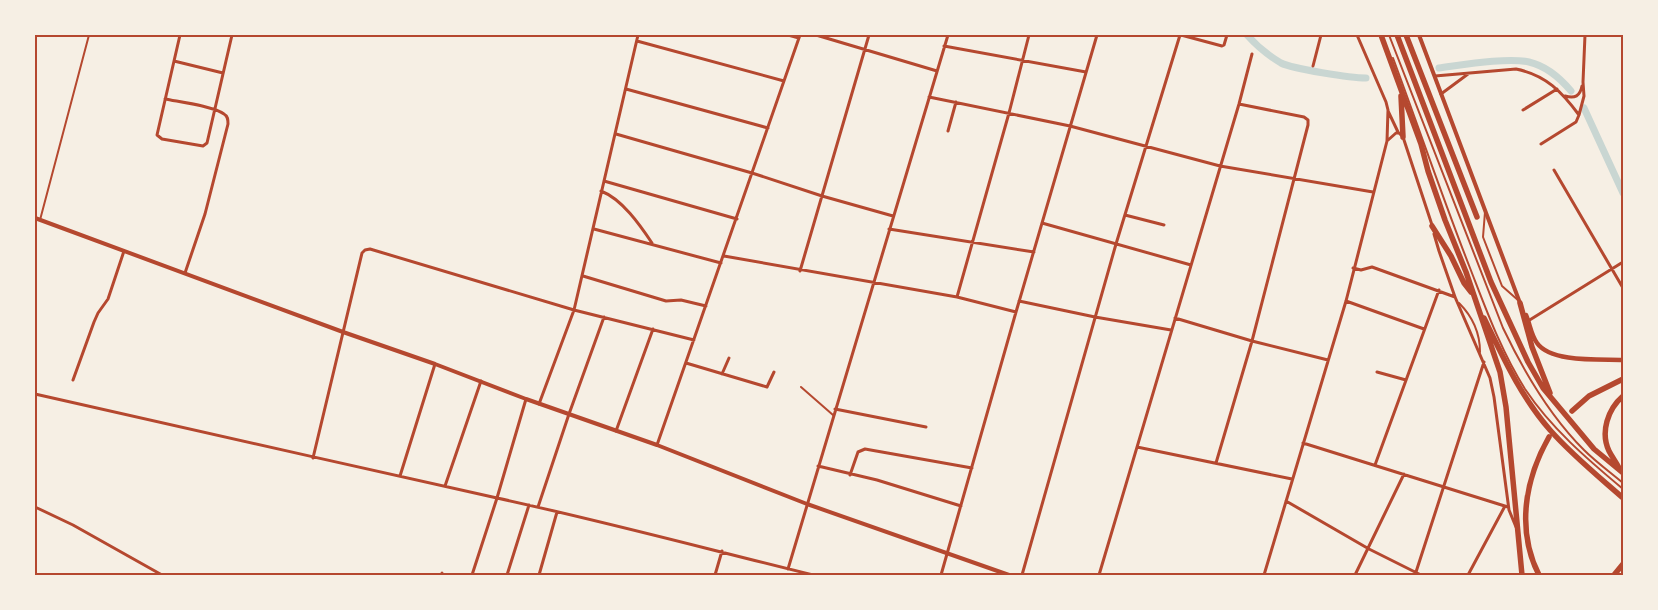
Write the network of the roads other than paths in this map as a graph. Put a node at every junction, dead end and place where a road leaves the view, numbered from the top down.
1 (89, 35) edge
2 (180, 35) edge
3 (232, 35) edge
4 (638, 35) edge
5 (788, 35) edge
6 (816, 35) edge
7 (869, 35) edge
8 (948, 35) edge
9 (1029, 35) edge
10 (1097, 35) edge
11 (1180, 35) edge
12 (1227, 35) edge
13 (1321, 35) edge
14 (1382, 35) edge
15 (1389, 35) edge
16 (1397, 35) edge
17 (1406, 35) edge
18 (1419, 35) edge
19 (1585, 35) edge
20 (800, 37) edge
21 (1358, 37) edge
22 (636, 41) junction
23 (944, 46) junction
24 (865, 50) junction
25 (1252, 54) dead end
26 (174, 61) junction
27 (1022, 62) junction
28 (1313, 66) dead end
29 (937, 71) junction
30 (1086, 72) junction
31 (223, 73) junction
32 (1469, 74) junction
33 (1435, 76) junction
34 (784, 82) junction
35 (1583, 82) junction
36 (626, 89) junction
37 (1557, 89) junction
38 (1401, 91) junction
39 (1441, 94) junction
40 (1564, 96) junction
41 (929, 97) junction
42 (165, 99) junction
43 (956, 102) junction
44 (1239, 104) junction
45 (215, 110) junction
46 (1388, 110) junction
47 (1523, 110) dead end
48 (1009, 113) junction
49 (1578, 116) junction
50 (1070, 126) junction
51 (768, 128) junction
52 (948, 131) dead end
53 (616, 134) junction
54 (1401, 135) junction
55 (1387, 141) junction
56 (1541, 144) dead end
57 (1146, 146) junction
58 (1220, 166) junction
59 (1554, 170) dead end
60 (752, 173) junction
61 (1294, 179) junction
62 (604, 181) junction
63 (601, 192) junction
64 (1373, 192) junction
65 (822, 196) junction
66 (1485, 209) junction
67 (1125, 215) junction
68 (893, 216) junction
69 (1477, 217) dead end
70 (35, 218) edge
71 (737, 219) junction
72 (40, 220) junction
73 (1042, 224) junction
74 (1164, 225) dead end
75 (1432, 226) junction
76 (594, 229) junction
77 (889, 229) junction
78 (973, 242) junction
79 (652, 243) junction
80 (1116, 244) junction
81 (124, 251) junction
82 (1034, 252) junction
83 (724, 256) junction
84 (1623, 262) edge
85 (721, 263) junction
86 (1191, 265) junction
87 (1353, 268) junction
88 (1612, 269) junction
89 (800, 271) junction
90 (185, 274) junction
91 (583, 276) junction
92 (872, 283) junction
93 (1623, 288) edge
94 (1439, 290) junction
95 (1473, 293) junction
96 (1455, 297) junction
97 (957, 298) junction
98 (1346, 301) junction
99 (1019, 302) junction
100 (1520, 303) junction
101 (706, 306) junction
102 (574, 310) junction
103 (1016, 312) junction
104 (604, 317) junction
105 (1095, 317) junction
106 (1175, 318) junction
107 (1528, 321) junction
108 (653, 329) junction
109 (1424, 329) junction
110 (1172, 330) junction
111 (343, 332) junction
112 (694, 340) junction
113 (1252, 341) junction
114 (729, 358) dead end
115 (1328, 360) junction
116 (1623, 360) edge
117 (1484, 362) junction
118 (686, 363) junction
119 (435, 364) junction
120 (774, 372) dead end
121 (1377, 372) dead end
122 (722, 374) junction
123 (1623, 379) edge
124 (73, 380) dead end
125 (1406, 380) junction
126 (480, 381) junction
127 (801, 387) dead end
128 (35, 394) edge
129 (1623, 396) edge
130 (526, 399) junction
131 (1553, 400) junction
132 (539, 404) junction
133 (835, 409) junction
134 (1572, 411) dead end
135 (569, 414) junction
136 (833, 415) junction
137 (926, 427) dead end
138 (616, 431) junction
139 (1549, 437) dead end
140 (1303, 443) junction
141 (657, 446) junction
142 (1137, 447) junction
143 (313, 458) junction
144 (1216, 463) junction
145 (1375, 464) junction
146 (818, 466) junction
147 (972, 468) junction
148 (1622, 473) edge
149 (1404, 474) junction
150 (850, 475) junction
151 (400, 476) junction
152 (1292, 479) junction
153 (1623, 483) edge
154 (445, 486) junction
155 (1444, 487) junction
156 (1623, 489) edge
157 (497, 498) junction
158 (1623, 498) edge
159 (1286, 501) junction
160 (807, 504) junction
161 (529, 505) junction
162 (961, 506) junction
163 (1507, 506) junction
164 (35, 507) edge
165 (538, 507) junction
166 (557, 512) junction
167 (1517, 529) junction
168 (1369, 549) junction
169 (722, 551) junction
170 (948, 553) junction
171 (1623, 564) edge
172 (788, 569) junction
173 (1416, 572) junction
174 (162, 575) edge
175 (472, 575) edge
176 (508, 575) edge
177 (539, 575) edge
178 (715, 575) edge
179 (812, 575) edge
180 (941, 575) edge
181 (1009, 575) edge
182 (1022, 575) edge
183 (1099, 575) edge
184 (1264, 575) edge
185 (1355, 575) edge
186 (1421, 575) edge
187 (1468, 575) edge
188 (1522, 575) edge
189 (1539, 575) edge
190 (1614, 575) edge

1 - 72 lane
2 - 26 street
3 - 31 street
4 - 22 street
5 - 20 street
6 - 24 street
7 - 24 street
8 - 23 street
9 - 27 street
10 - 30 street
11 - 12 street
11 - 57 street
13 - 28 street
14 - 38 highway
14 - 156 lane
15 - 153 lane
16 - 131 highway
17 - 69 highway
18 - 33 street
19 - 35 street
20 - 34 street
21 - 46 street
22 - 34 street
22 - 36 street
23 - 27 street
23 - 29 street
24 - 29 street
24 - 65 street
25 - 44 street
26 - 31 street
26 - 42 street
27 - 30 street
27 - 48 street
29 - 41 street
30 - 50 street
31 - 45 street
32 - 33 street
32 - 37 street
32 - 39 street
33 - 39 street
34 - 51 street
35 - 40 street
35 - 49 street
36 - 51 street
36 - 53 street
37 - 40 street
37 - 47 street
38 - 54 highway
38 - 95 highway
39 - 66 street
40 - 49 street
41 - 43 street
41 - 68 street
42 - 45 street
42 - 45 street
43 - 48 street
43 - 52 street
44 - 58 street
44 - 61 street
45 - 90 street
46 - 54 street
46 - 55 street
48 - 50 street
48 - 78 street
49 - 56 street
50 - 57 street
50 - 73 street
51 - 60 street
53 - 60 street
53 - 62 street
54 - 55 street
54 - 75 street
55 - 64 street
57 - 58 street
57 - 67 street
58 - 61 street
58 - 86 street
59 - 88 street
60 - 65 street
60 - 71 street
61 - 64 street
61 - 113 street
62 - 63 street
62 - 71 street
63 - 76 street
63 - 79 street
64 - 87 street
65 - 68 street
65 - 89 street
66 - 100 street
66 - 100 lane
67 - 74 street
67 - 80 street
68 - 77 street
70 - 72 street
71 - 83 street
72 - 81 street
73 - 80 street
73 - 82 street
75 - 95 highway
75 - 96 street
76 - 79 street
76 - 91 street
77 - 78 street
77 - 92 street
78 - 82 street
78 - 97 street
79 - 85 street
80 - 86 street
80 - 105 street
81 - 90 street
81 - 124 street
82 - 99 street
83 - 85 street
83 - 89 street
84 - 88 street
85 - 101 street
86 - 106 street
87 - 94 street
87 - 98 street
88 - 93 street
88 - 107 street
89 - 92 street
90 - 111 street
91 - 101 street
91 - 102 street
92 - 97 street
92 - 133 street
94 - 96 street
94 - 109 street
95 - 158 highway
95 - 167 highway
96 - 117 street
97 - 103 street
98 - 109 street
98 - 115 street
99 - 103 street
99 - 105 street
100 - 107 main road
100 - 131 highway
101 - 112 street
102 - 104 street
102 - 111 street
102 - 132 street
103 - 147 street
104 - 108 street
104 - 135 street
105 - 110 street
105 - 182 street
106 - 110 street
106 - 113 street
107 - 116 main road
108 - 112 street
108 - 138 street
109 - 125 street
110 - 142 street
111 - 119 street
111 - 143 street
112 - 118 street
113 - 115 street
113 - 144 street
114 - 122 street
115 - 140 street
117 - 155 street
117 - 163 street
118 - 122 street
118 - 141 street
119 - 126 street
119 - 151 street
120 - 122 street
121 - 125 street
123 - 134 highway
125 - 145 street
126 - 130 street
126 - 154 street
127 - 136 lane
128 - 143 street
129 - 148 highway
130 - 132 street
130 - 157 street
131 - 148 highway
132 - 135 street
133 - 136 street
133 - 137 street
135 - 138 street
135 - 165 street
136 - 146 street
138 - 141 street
139 - 189 highway
140 - 145 street
140 - 152 street
141 - 160 street
142 - 144 street
142 - 183 street
143 - 151 street
144 - 152 street
145 - 149 street
146 - 150 street
146 - 160 street
147 - 150 street
147 - 162 street
149 - 155 street
149 - 168 street
150 - 162 street
151 - 154 street
152 - 159 street
154 - 157 street
155 - 163 street
155 - 173 street
157 - 161 street
157 - 175 street
159 - 168 street
159 - 184 street
160 - 170 street
160 - 172 street
161 - 165 street
161 - 176 street
162 - 170 street
163 - 167 street
163 - 187 street
164 - 174 street
165 - 166 street
166 - 169 street
166 - 177 street
167 - 188 highway
168 - 173 street
168 - 185 street
169 - 172 street
169 - 178 street
170 - 180 street
170 - 181 street
171 - 190 highway
172 - 179 street
173 - 186 street

